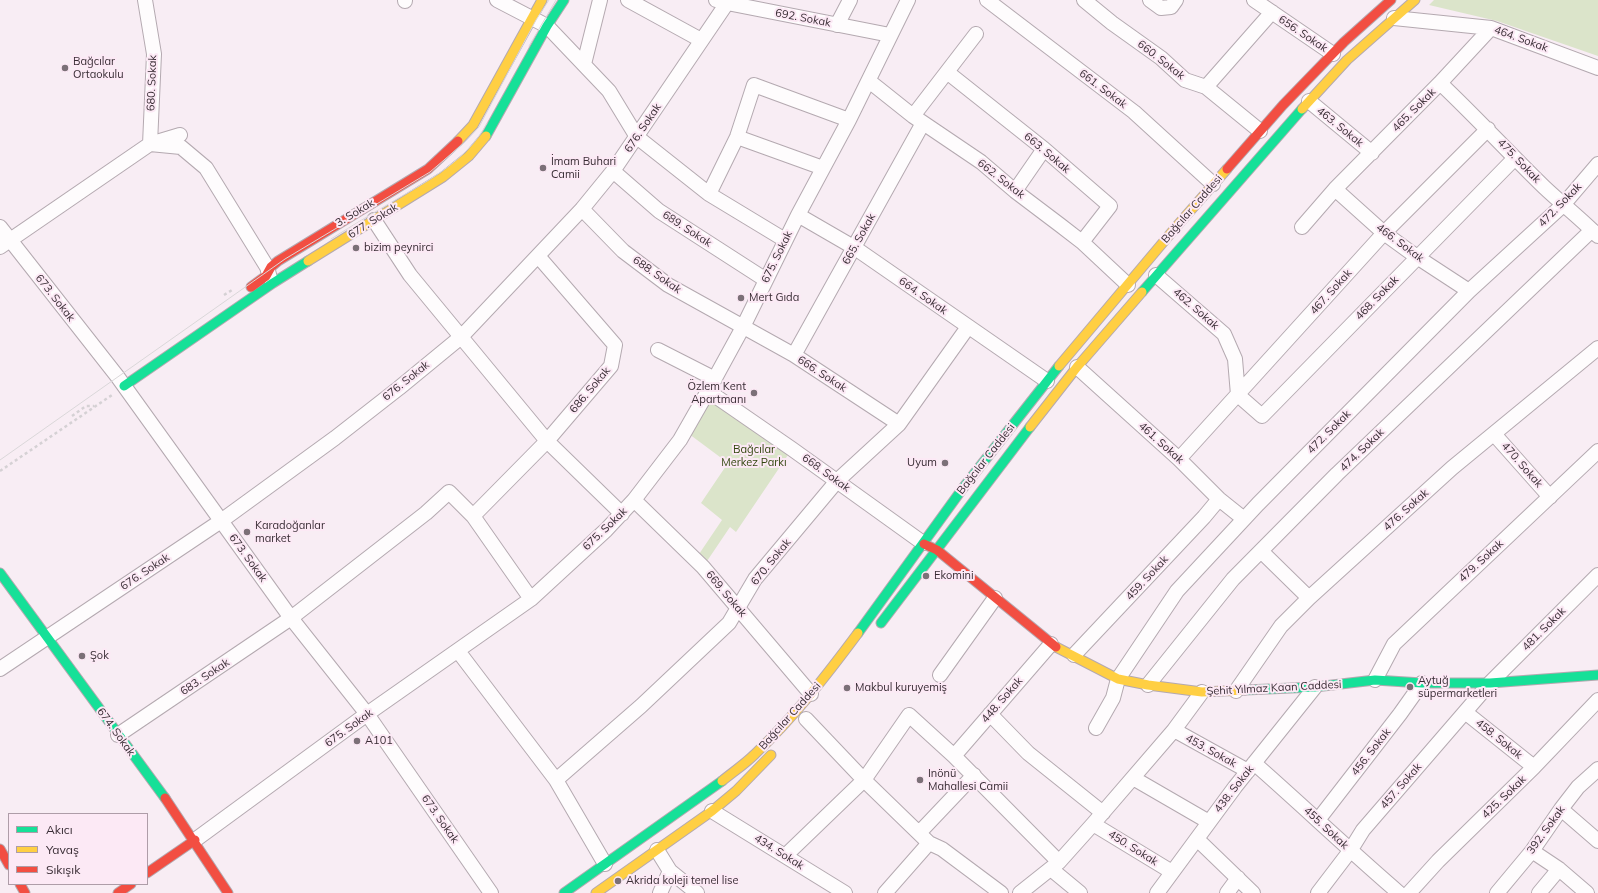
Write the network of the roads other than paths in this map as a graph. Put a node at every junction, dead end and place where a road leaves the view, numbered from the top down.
1 (145, 0) edge
2 (497, 0) edge
3 (542, 0) edge
4 (564, 0) edge
5 (600, 0) edge
6 (628, 0) edge
7 (850, 0) edge
8 (908, 0) edge
9 (987, 0) edge
10 (1084, 0) edge
11 (1150, 0) edge
12 (1176, 0) edge
13 (1254, 0) edge
14 (1391, 0) edge
15 (1415, 0) edge
16 (722, 2) edge
17 (1272, 12) junction
18 (532, 17) junction
19 (1394, 18) junction
20 (837, 25) junction
21 (547, 26) junction
22 (1491, 28) junction
23 (976, 34) dead end
24 (890, 35) junction
25 (701, 40) junction
26 (1333, 54) junction
27 (584, 64) junction
28 (1598, 68) edge
29 (947, 72) junction
30 (869, 81) junction
31 (1440, 83) junction
32 (1206, 87) junction
33 (1309, 102) junction
34 (849, 120) junction
35 (918, 120) junction
36 (1488, 129) junction
37 (1260, 131) junction
38 (180, 135) dead end
39 (737, 136) junction
40 (637, 137) junction
41 (150, 144) junction
42 (1044, 150) junction
43 (1372, 153) junction
44 (1514, 158) junction
45 (1598, 164) edge
46 (823, 168) junction
47 (613, 171) junction
48 (1213, 184) junction
49 (1335, 189) junction
50 (1015, 191) junction
51 (709, 194) junction
52 (1563, 205) junction
53 (582, 209) junction
54 (798, 215) junction
55 (374, 220) junction
56 (0, 227) edge
57 (1302, 227) dead end
58 (1384, 233) junction
59 (1595, 233) edge
60 (785, 240) junction
61 (1082, 242) junction
62 (5, 243) edge
63 (855, 248) junction
64 (538, 256) junction
65 (1417, 257) junction
66 (1156, 275) junction
67 (270, 277) junction
68 (766, 280) junction
69 (1128, 285) junction
70 (1469, 291) junction
71 (227, 304) dead end
72 (743, 327) junction
73 (968, 327) junction
74 (461, 336) junction
75 (1598, 348) edge
76 (658, 350) dead end
77 (794, 355) junction
78 (1078, 367) junction
79 (123, 379) junction
80 (1046, 381) junction
81 (711, 385) junction
82 (1238, 395) junction
83 (899, 424) junction
84 (1494, 434) junction
85 (547, 440) junction
86 (1598, 451) edge
87 (1179, 458) junction
88 (837, 481) junction
89 (1550, 497) junction
90 (1219, 499) junction
91 (634, 500) junction
92 (622, 514) junction
93 (473, 516) junction
94 (1244, 520) junction
95 (221, 521) junction
96 (922, 543) junction
97 (937, 550) junction
98 (1261, 550) junction
99 (0, 573) edge
100 (1598, 575) edge
101 (995, 598) junction
102 (1309, 598) junction
103 (531, 599) junction
104 (738, 608) junction
105 (291, 618) junction
106 (874, 632) dead end
107 (48, 637) junction
108 (1051, 644) junction
109 (458, 651) junction
110 (1074, 655) junction
111 (0, 669) edge
112 (940, 675) dead end
113 (1598, 675) edge
114 (1118, 679) junction
115 (1375, 680) junction
116 (1422, 682) junction
117 (1490, 684) junction
118 (1148, 685) junction
119 (1315, 687) junction
120 (1236, 691) junction
121 (1202, 692) junction
122 (811, 694) junction
123 (1598, 700) edge
124 (1465, 712) junction
125 (367, 714) junction
126 (990, 714) junction
127 (807, 718) dead end
128 (1096, 728) dead end
129 (1174, 730) junction
130 (118, 735) junction
131 (777, 748) dead end
132 (954, 756) junction
133 (1251, 767) junction
134 (1534, 767) junction
135 (1598, 769) edge
136 (974, 776) junction
137 (1133, 778) junction
138 (556, 780) junction
139 (864, 780) junction
140 (1561, 809) junction
141 (712, 811) junction
142 (1103, 813) junction
143 (1318, 820) junction
144 (1209, 822) junction
145 (1094, 824) junction
146 (924, 838) junction
147 (1197, 839) junction
148 (195, 840) junction
149 (1598, 841) edge
150 (0, 849) edge
151 (657, 850) junction
152 (1350, 851) junction
153 (1532, 851) junction
154 (785, 856) junction
155 (8, 862) edge
156 (605, 864) junction
157 (1055, 865) junction
158 (1559, 869) junction
159 (670, 871) junction
160 (148, 872) edge
161 (1172, 872) junction
162 (1238, 878) junction
163 (130, 885) edge
164 (118, 893) edge
165 (228, 893) edge
166 (491, 893) edge
167 (564, 893) edge
168 (596, 893) edge
169 (660, 893) edge
170 (697, 893) edge
171 (845, 893) edge
172 (886, 893) edge
173 (1001, 893) edge
174 (1020, 893) edge
175 (1080, 893) edge
176 (1157, 893) edge
177 (1227, 893) edge
178 (1253, 893) edge
179 (1318, 893) edge
180 (1399, 893) edge
181 (1409, 893) edge
182 (1497, 893) edge
183 (1539, 893) edge
184 (1587, 893) edge

1 - 41 street, 680. Sokak
2 - 18 street
3 - 18 main road, 3. Sokak
4 - 21 main road, 677. Sokak
5 - 27 street
6 - 25 street
7 - 20 street
8 - 24 street, 675. Sokak
9 - 48 street, 661. Sokak
10 - 32 street, 660. Sokak
11 - 12 street
13 - 17 street, 656. Sokak
14 - 26 main road, Bağcılar Caddesi
15 - 19 main road, Bağcılar Caddesi
16 - 20 street, 692. Sokak
16 - 25 street, 676. Sokak
17 - 26 street, 656. Sokak
17 - 32 street
18 - 21 street
18 - 67 main road, 3. Sokak
19 - 22 street, 464. Sokak
19 - 33 main road, Bağcılar Caddesi
20 - 24 street, 692. Sokak
21 - 27 street
21 - 55 main road, 677. Sokak
22 - 28 street, 464. Sokak
22 - 31 street, 465. Sokak
23 - 29 street, 665. Sokak
24 - 30 street, 675. Sokak
25 - 40 street, 676. Sokak
26 - 37 main road, Bağcılar Caddesi
27 - 40 street
29 - 35 street, 665. Sokak
29 - 42 street, 663. Sokak
30 - 34 street, 675. Sokak
30 - 35 street, 662. Sokak
31 - 36 street, 475. Sokak
31 - 43 street, 465. Sokak
32 - 37 street, 660. Sokak
33 - 43 street, 463. Sokak
33 - 66 main road, Bağcılar Caddesi
34 - 39 street
34 - 46 street, 675. Sokak
35 - 50 street, 662. Sokak
35 - 63 street, 665. Sokak
36 - 44 street, 475. Sokak
36 - 58 street, 467. Sokak
37 - 48 main road, Bağcılar Caddesi
38 - 41 street
39 - 46 street
39 - 51 street
40 - 47 street, 676. Sokak
40 - 51 street
41 - 62 street
41 - 67 street
42 - 50 street
42 - 61 street, 663. Sokak
43 - 49 street, 465. Sokak
44 - 52 street, 475. Sokak
44 - 65 street, 468. Sokak
45 - 52 street, 472. Sokak
46 - 54 street, 675. Sokak
47 - 53 street, 676. Sokak
47 - 68 street, 689. Sokak
48 - 69 main road, Bağcılar Caddesi
49 - 57 street, 465. Sokak
49 - 58 street, 466. Sokak
50 - 61 street, 662. Sokak
51 - 60 street
52 - 59 street, 475. Sokak
52 - 70 street, 472. Sokak
53 - 64 street, 676. Sokak
53 - 72 street, 688. Sokak
54 - 60 street, 675. Sokak
54 - 63 street, 664. Sokak
55 - 67 main road, 677. Sokak
55 - 74 street
56 - 62 street, 673. Sokak
58 - 65 street, 466. Sokak
58 - 82 street, 467. Sokak
59 - 98 street, 474. Sokak
60 - 68 street, 675. Sokak
61 - 69 street, 662. Sokak
62 - 79 street, 673. Sokak
63 - 73 street, 664. Sokak
63 - 77 street, 665. Sokak
64 - 74 street, 676. Sokak
64 - 85 street, 686. Sokak
65 - 70 street, 466. Sokak
65 - 82 street, 468. Sokak
66 - 78 main road, Bağcılar Caddesi
66 - 82 street, 462. Sokak
67 - 71 main road, 3. Sokak
67 - 79 main road, 677. Sokak
68 - 72 street, 675. Sokak
69 - 80 main road, Bağcılar Caddesi
70 - 94 street, 472. Sokak
72 - 77 street, 666. Sokak
72 - 81 street, 675. Sokak
73 - 80 street, 664. Sokak
73 - 83 street, 670. Sokak
74 - 85 street
74 - 95 street, 676. Sokak
75 - 84 street, 476. Sokak
76 - 81 street, 668. Sokak
77 - 83 street, 666. Sokak
78 - 87 street, 461. Sokak
78 - 97 main road, Bağcılar Caddesi
79 - 95 street, 673. Sokak
80 - 96 main road, Bağcılar Caddesi
81 - 88 street, 668. Sokak
81 - 91 street, 675. Sokak
82 - 87 street, 467. Sokak
83 - 88 street, 670. Sokak
84 - 89 street, 470. Sokak
84 - 102 street, 476. Sokak
85 - 92 street
85 - 93 street, 686. Sokak
86 - 89 street, 479. Sokak
87 - 90 street, 461. Sokak
88 - 96 street, 668. Sokak
88 - 104 street, 670. Sokak
89 - 115 street, 479. Sokak
90 - 94 street, 461. Sokak
90 - 110 street, 459. Sokak
91 - 92 street, 675. Sokak
91 - 104 street, 669. Sokak
92 - 103 street, 675. Sokak
93 - 103 street
93 - 105 street, 683. Sokak
94 - 114 street, 472. Sokak
95 - 105 street, 673. Sokak
95 - 107 street, 676. Sokak
96 - 97 main road, Şehit Yılmaz Kaan Caddesi
96 - 122 main road, Bağcılar Caddesi
97 - 101 main road, Şehit Yılmaz Kaan Caddesi
97 - 106 main road, Bağcılar Caddesi
98 - 102 street
98 - 118 street, 474. Sokak
99 - 107 main road, 674. Sokak
100 - 117 street, 481. Sokak
101 - 108 main road, Şehit Yılmaz Kaan Caddesi
101 - 112 street
102 - 120 street, 476. Sokak
103 - 109 street, 675. Sokak
104 - 122 street, 669. Sokak
104 - 138 street, 670. Sokak
105 - 125 street, 673. Sokak
105 - 130 street, 683. Sokak
107 - 111 street, 676. Sokak
107 - 130 main road, 674. Sokak
108 - 110 main road, Şehit Yılmaz Kaan Caddesi
108 - 126 street, 448. Sokak
109 - 125 street, 675. Sokak
109 - 138 street
110 - 114 main road, Şehit Yılmaz Kaan Caddesi
113 - 117 main road, Şehit Yılmaz Kaan Caddesi
114 - 118 main road, Şehit Yılmaz Kaan Caddesi
114 - 128 street, 472. Sokak
115 - 116 main road, Şehit Yılmaz Kaan Caddesi
115 - 119 main road, Şehit Yılmaz Kaan Caddesi
116 - 117 main road, Şehit Yılmaz Kaan Caddesi
116 - 143 street, 456. Sokak
117 - 124 street, 457. Sokak
118 - 121 main road, Şehit Yılmaz Kaan Caddesi
119 - 120 main road, Şehit Yılmaz Kaan Caddesi
119 - 133 street, 438. Sokak
120 - 121 main road, Şehit Yılmaz Kaan Caddesi
121 - 129 street
122 - 156 main road, Bağcılar Caddesi
123 - 134 street, 425. Sokak
124 - 134 street, 458. Sokak
124 - 152 street, 457. Sokak
125 - 148 street, 675. Sokak
125 - 166 street, 673. Sokak
126 - 132 street, 448. Sokak
126 - 142 street
127 - 139 street
129 - 133 street, 453. Sokak
129 - 137 street
130 - 148 main road, 674. Sokak
131 - 141 main road, Bağcılar Caddesi
132 - 136 street
132 - 139 street
133 - 143 street, 455. Sokak
133 - 144 street, 438. Sokak
134 - 181 street, 425. Sokak
135 - 140 street, 392. Sokak
136 - 146 street
136 - 157 street
137 - 142 street
137 - 144 street
138 - 156 street
139 - 146 street
139 - 154 street
140 - 149 street
140 - 153 street, 392. Sokak
141 - 151 main road, Bağcılar Caddesi
141 - 154 street, 434. Sokak
142 - 145 street
143 - 152 street, 455. Sokak
144 - 147 street, 438. Sokak
145 - 157 street
145 - 161 street, 450. Sokak
146 - 172 street
146 - 173 street
147 - 161 street, 438. Sokak
147 - 162 street
148 - 160 main road, 675. Sokak
148 - 165 main road, 674. Sokak
150 - 155 main road
151 - 159 street
151 - 168 main road, Bağcılar Caddesi
152 - 179 street, 457. Sokak
152 - 180 street, 455. Sokak
153 - 158 street
153 - 182 street, 392. Sokak
154 - 171 street, 434. Sokak
156 - 167 main road, Bağcılar Caddesi
157 - 174 street
157 - 175 street
158 - 183 street
158 - 184 street
159 - 169 street
159 - 170 street
161 - 176 street, 438. Sokak
162 - 177 street
162 - 178 street
163 - 164 main road

